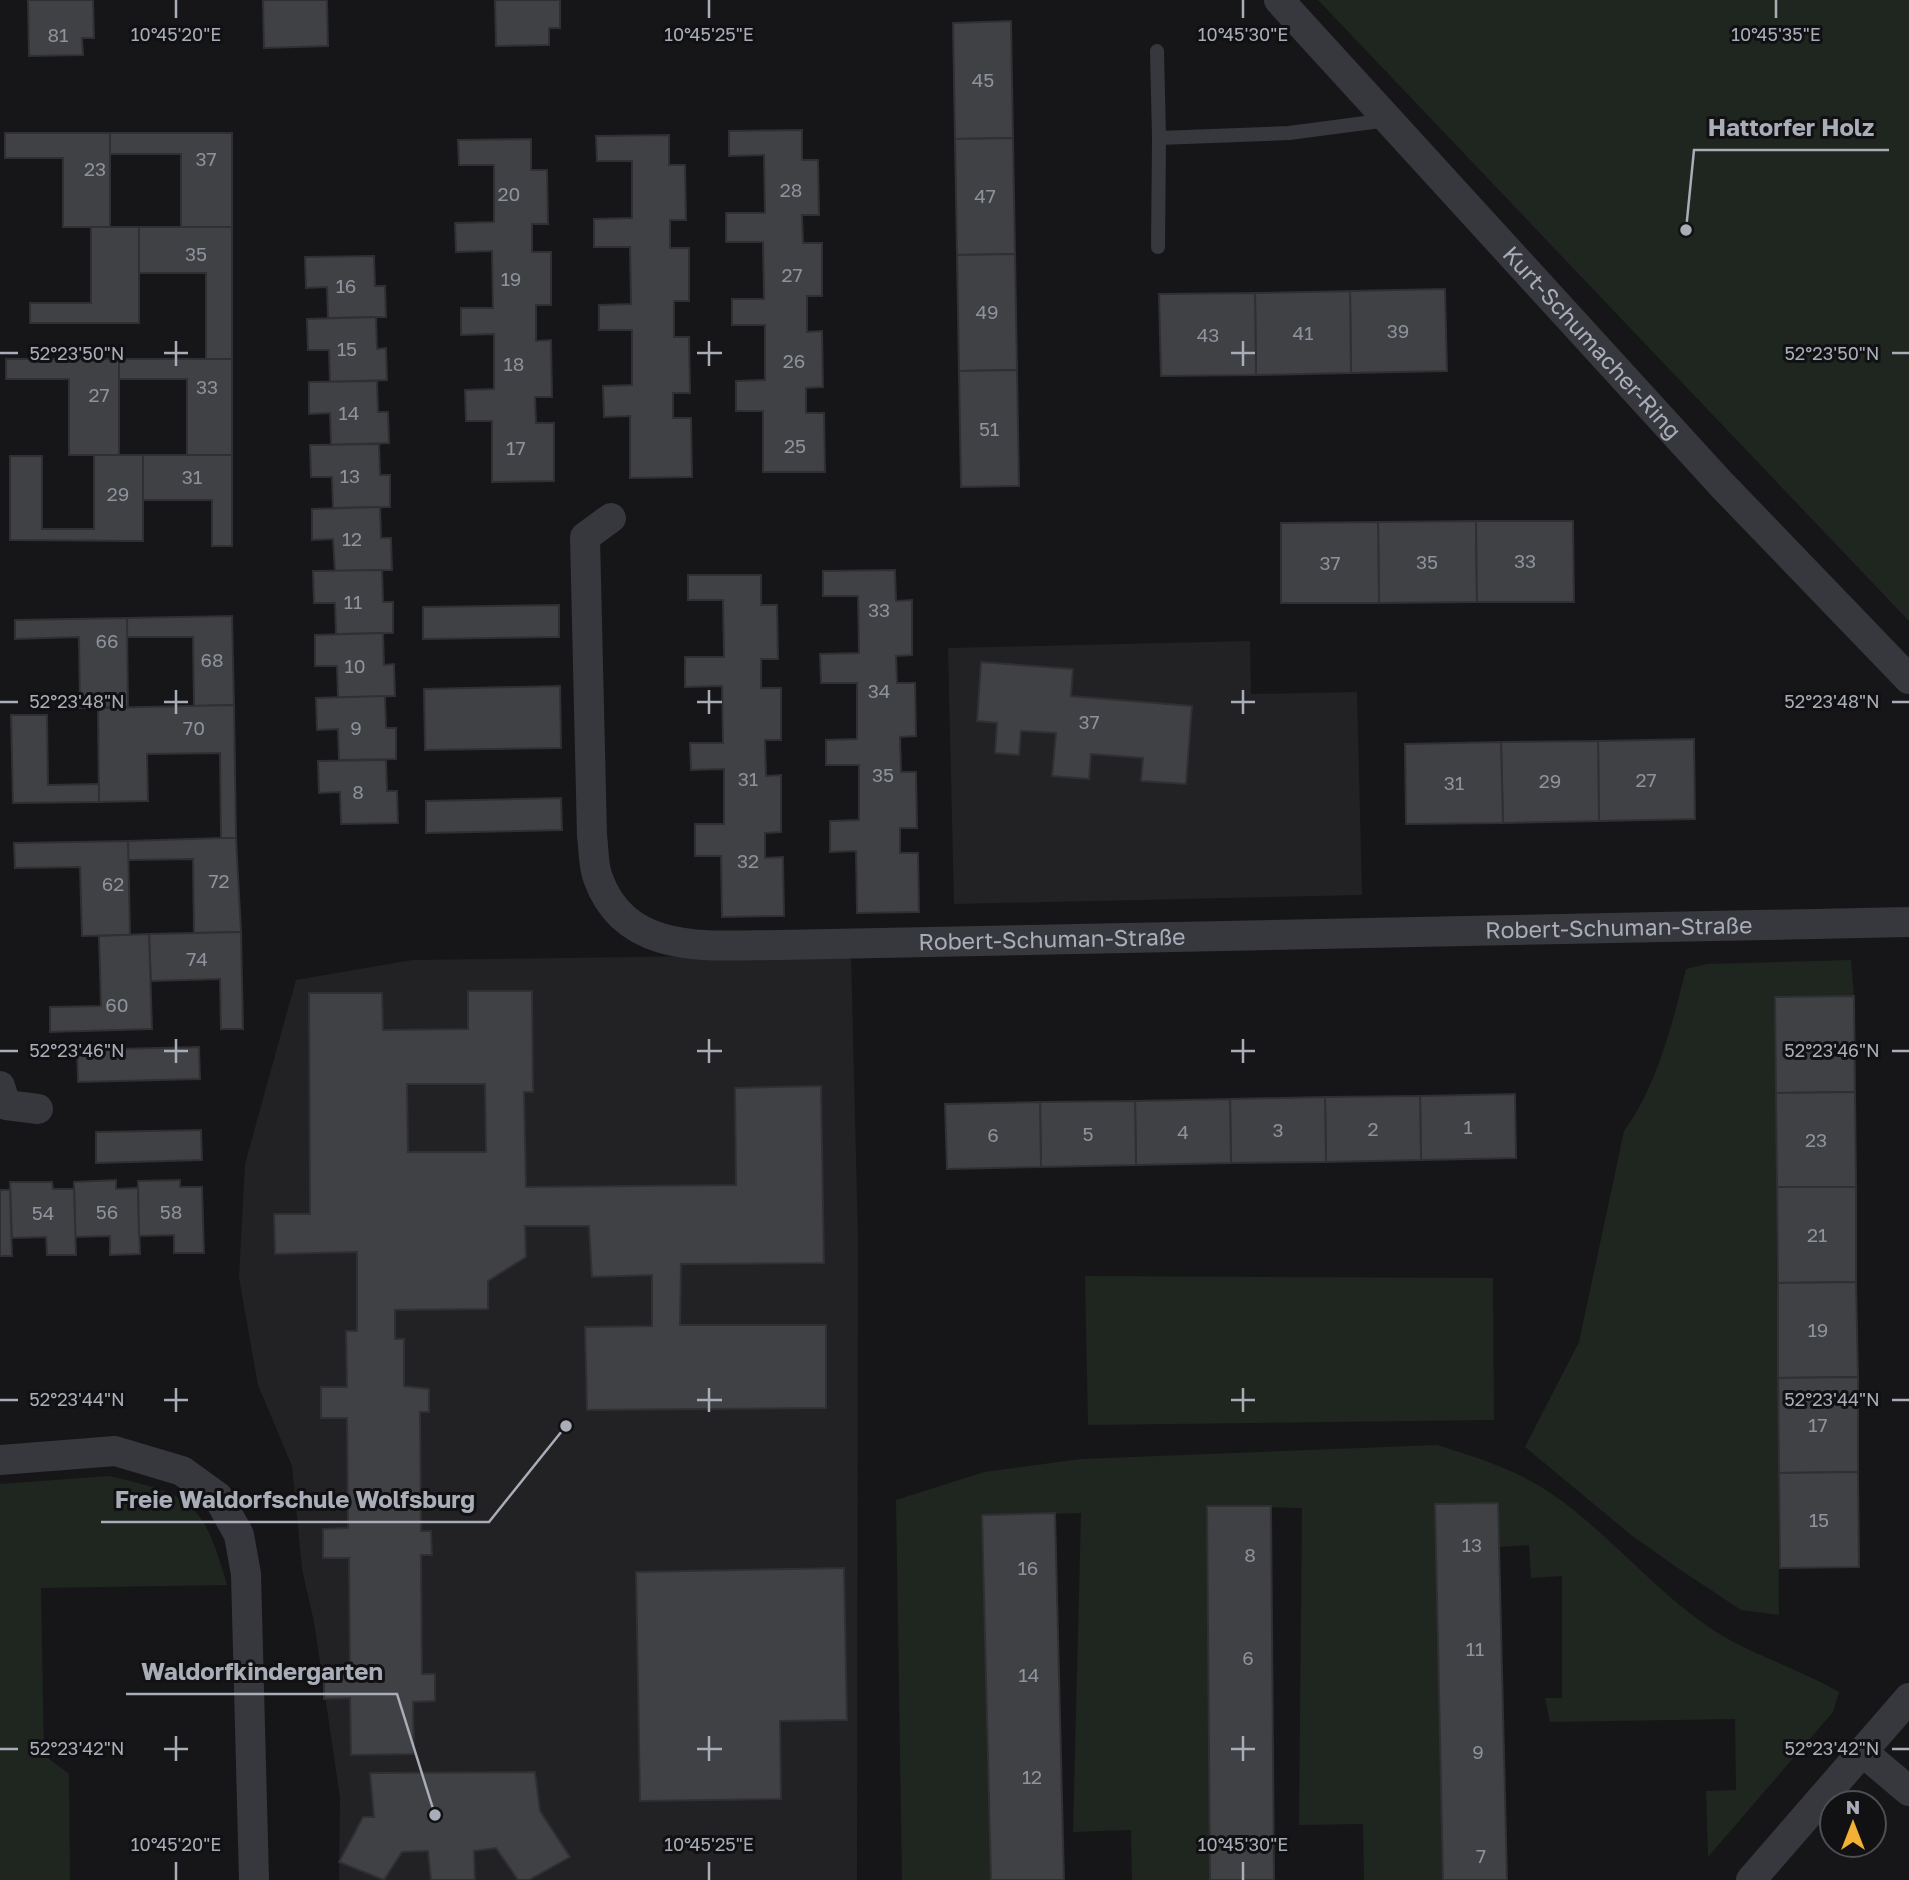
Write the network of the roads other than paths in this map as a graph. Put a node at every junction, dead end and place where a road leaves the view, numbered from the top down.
1 (1279, 0) edge
2 (1157, 51) dead end
3 (1389, 120) junction
4 (1159, 138) junction
5 (1158, 247) dead end
6 (611, 518) dead end
7 (1909, 679) edge
8 (1909, 922) edge
9 (0, 1086) edge
10 (38, 1109) dead end
11 (0, 1460) edge
12 (1909, 1698) edge
13 (1864, 1753) junction
14 (1909, 1791) edge
15 (254, 1880) edge
16 (1751, 1880) edge

1 - 3 street, Kurt-Schumacher-Ring
2 - 4 lane
3 - 4 lane
3 - 7 street, Kurt-Schumacher-Ring
4 - 5 lane
6 - 8 street, Robert-Schuman-Straße
9 - 10 street
11 - 15 street
12 - 13 street
13 - 14 street
13 - 16 street

